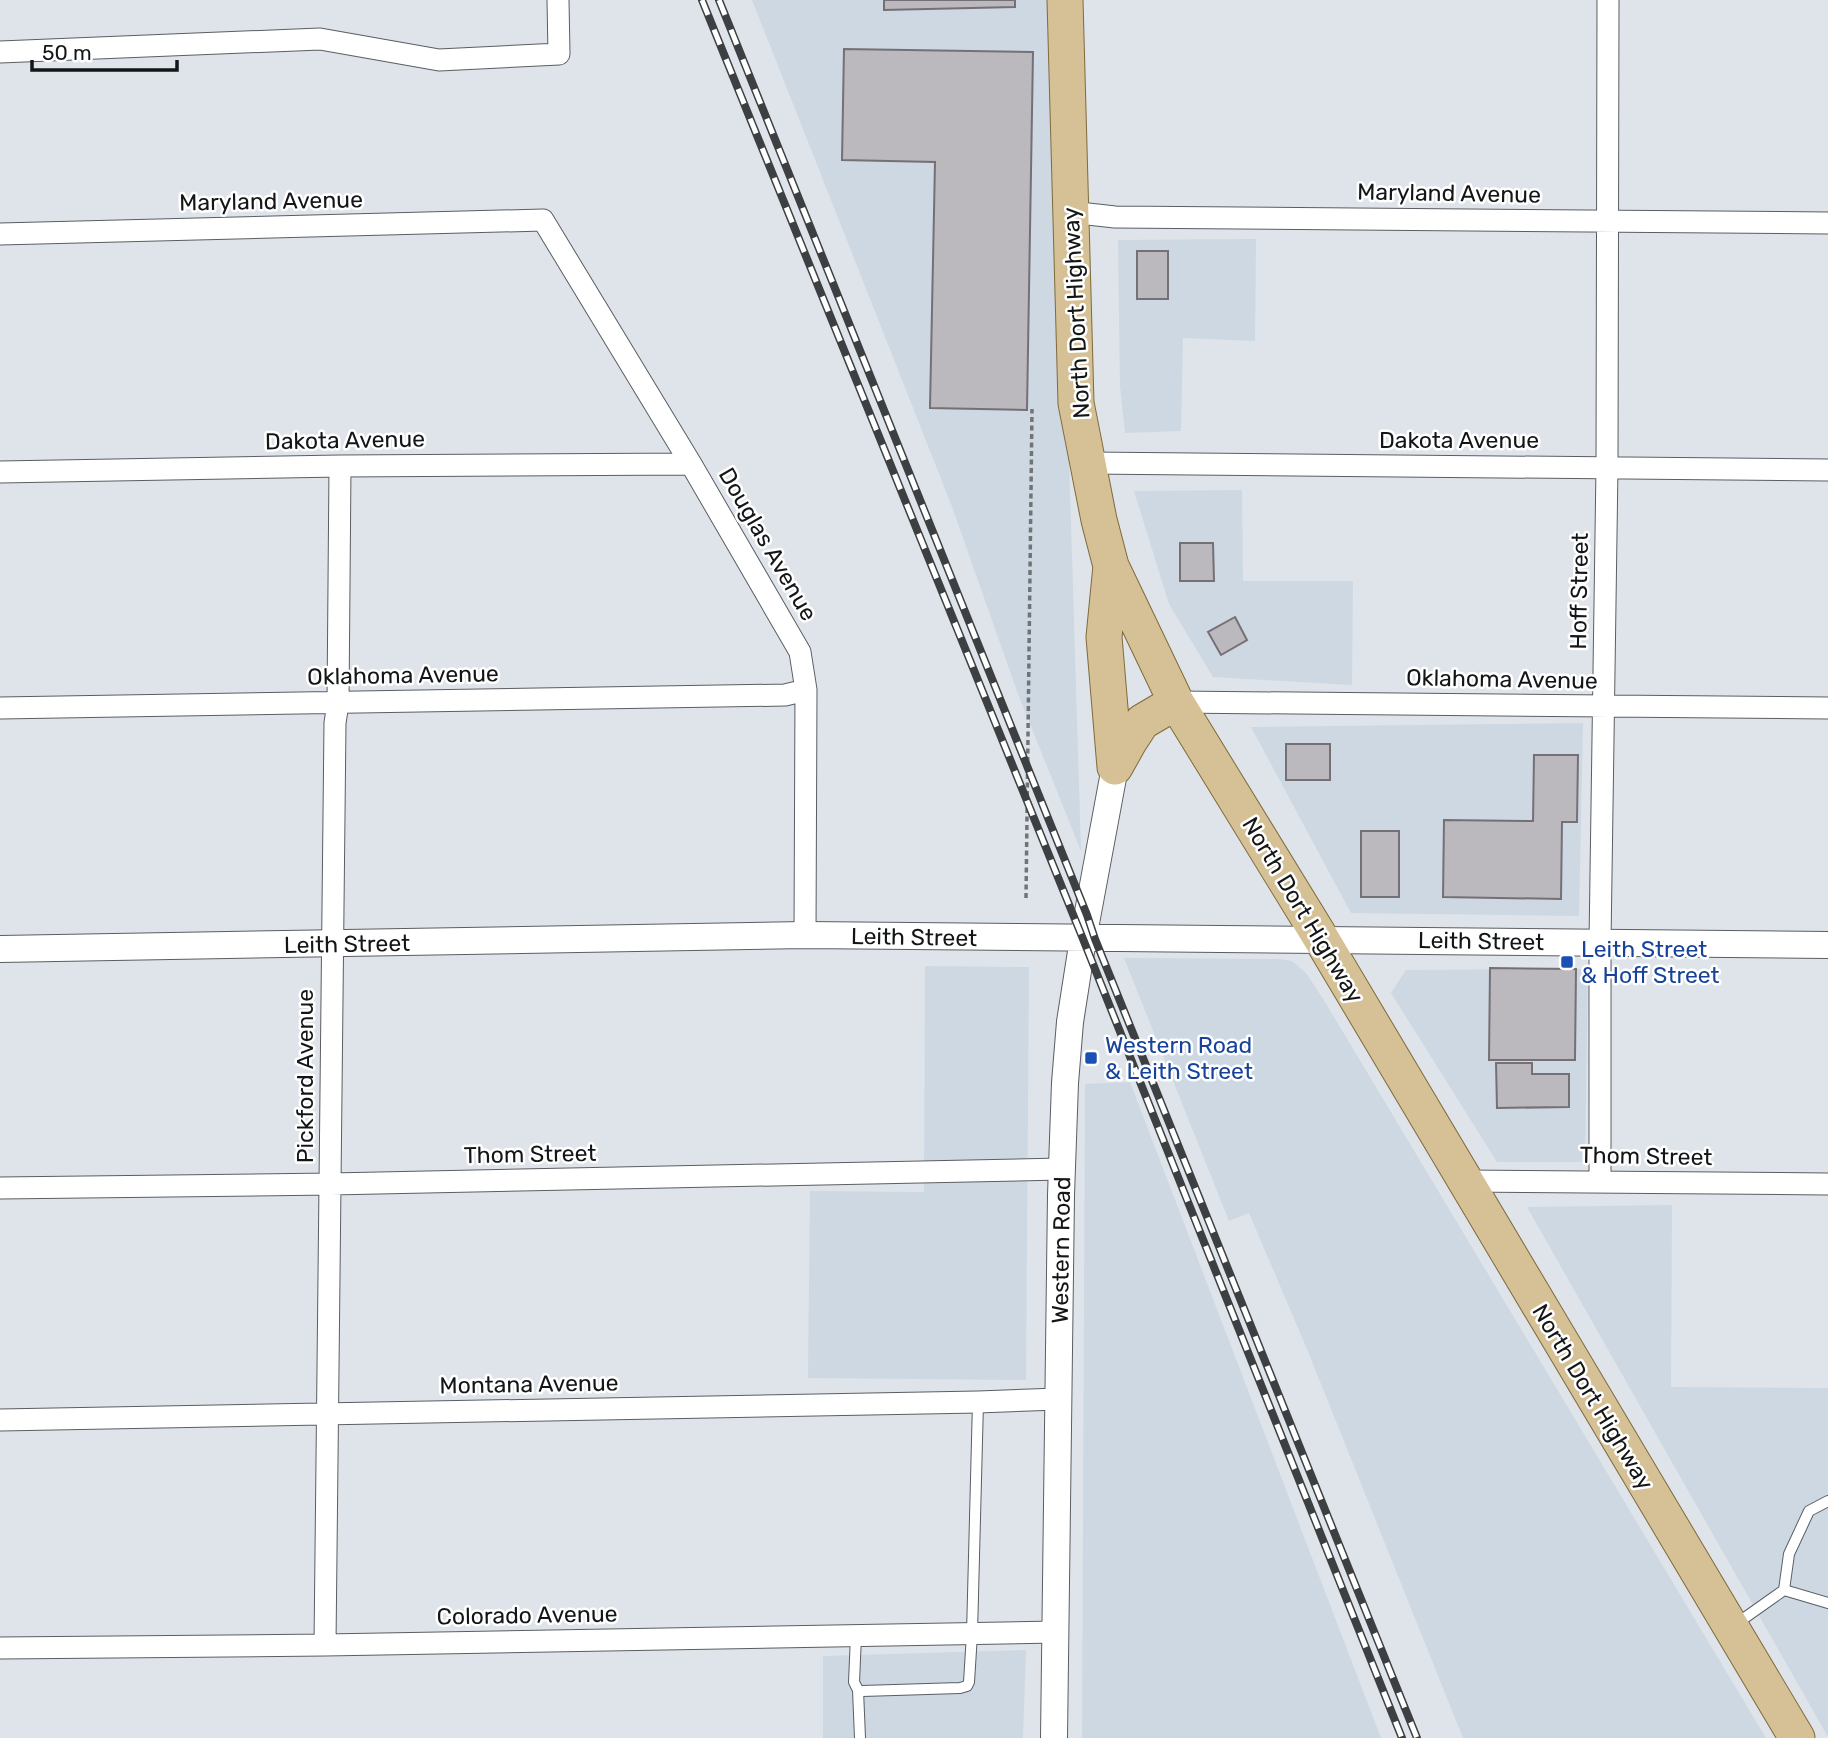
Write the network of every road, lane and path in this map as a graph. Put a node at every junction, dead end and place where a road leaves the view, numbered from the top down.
1 (558, 0) edge
2 (1065, 0) edge
3 (1608, 0) edge
4 (0, 52) edge
5 (1070, 212) junction
6 (543, 220) joint
7 (1606, 221) junction
8 (1828, 223) edge
9 (0, 234) edge
10 (1032, 409) dead end
11 (1089, 463) junction
12 (691, 464) junction
13 (340, 466) junction
14 (1607, 467) junction
15 (1828, 470) edge
16 (0, 472) edge
17 (1111, 566) junction
18 (806, 690) junction
19 (338, 702) junction
20 (1176, 702) junction
21 (1604, 706) junction
22 (0, 708) edge
23 (1828, 708) edge
24 (1115, 767) junction
25 (1026, 898) dead end
26 (805, 935) junction
27 (1083, 939) junction
28 (1322, 940) junction
29 (1600, 943) junction
30 (332, 944) junction
31 (1828, 945) edge
32 (0, 949) edge
33 (1062, 1169) junction
34 (1464, 1181) junction
35 (1600, 1182) junction
36 (331, 1184) junction
37 (1828, 1184) edge
38 (0, 1188) edge
39 (1058, 1399) junction
40 (978, 1402) junction
41 (328, 1414) junction
42 (0, 1420) edge
43 (1828, 1501) edge
44 (1784, 1590) junction
45 (1828, 1603) edge
46 (1731, 1627) junction
47 (1055, 1632) junction
48 (972, 1634) junction
49 (856, 1636) junction
50 (325, 1645) junction
51 (0, 1648) edge
52 (858, 1690) junction
53 (860, 1738) edge
54 (1055, 1738) edge
55 (1797, 1738) edge

1 - 4 street
2 - 5 main road, North Dort Highway
3 - 7 street, Hoff Street
5 - 7 street, Maryland Avenue
5 - 11 main road, North Dort Highway
6 - 9 street, Maryland Avenue
6 - 12 street, Douglas Avenue
7 - 8 street, Maryland Avenue
7 - 14 street, Hoff Street
10 - 25 path
11 - 14 street, Dakota Avenue
11 - 17 main road, North Dort Highway
12 - 13 street, Dakota Avenue
12 - 18 street, Douglas Avenue
13 - 16 street, Dakota Avenue
13 - 19 street, Pickford Avenue
14 - 15 street, Dakota Avenue
14 - 21 street, Hoff Street
17 - 20 main road, North Dort Highway
17 - 24 main road
18 - 19 street, Oklahoma Avenue
18 - 26 street, Douglas Avenue
19 - 22 street, Oklahoma Avenue
19 - 30 street, Pickford Avenue
20 - 21 street, Oklahoma Avenue
20 - 24 main road
20 - 28 main road, North Dort Highway
21 - 23 street, Oklahoma Avenue
21 - 29 street, Hoff Street
24 - 27 street, Western Road
26 - 27 street, Leith Street
26 - 30 street, Leith Street
27 - 28 street, Leith Street
27 - 33 street, Western Road
28 - 29 street, Leith Street
28 - 34 main road, North Dort Highway
29 - 31 street, Leith Street
29 - 35 street, Hoff Street
30 - 32 street, Leith Street
30 - 36 street, Pickford Avenue
33 - 36 street, Thom Street
33 - 39 street, Western Road
34 - 35 street, Thom Street
34 - 46 main road, North Dort Highway
35 - 37 street, Thom Street
36 - 38 street, Thom Street
36 - 41 street, Pickford Avenue
39 - 40 street, Montana Avenue
39 - 47 street, Western Road
40 - 41 street, Montana Avenue
40 - 48 lane
41 - 42 street, Montana Avenue
41 - 50 street, Pickford Avenue
43 - 44 lane
44 - 45 lane
44 - 46 lane
46 - 55 main road, North Dort Highway
47 - 48 street, Colorado Avenue
47 - 54 street, Western Road
48 - 49 street, Colorado Avenue
48 - 52 lane
49 - 50 street, Colorado Avenue
49 - 52 lane
50 - 51 street, Colorado Avenue
52 - 53 lane

